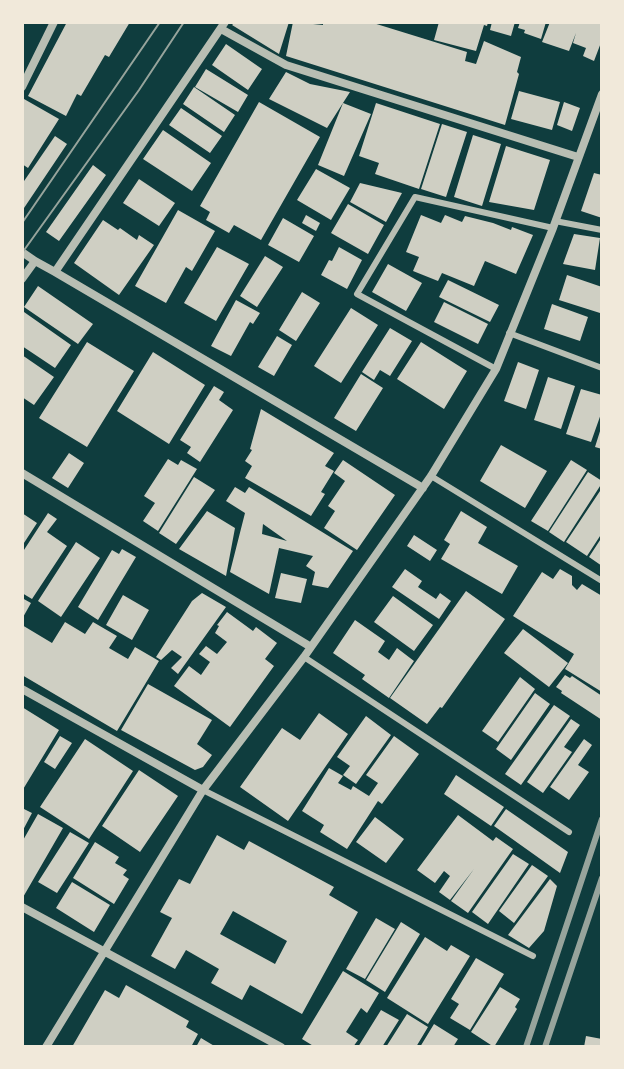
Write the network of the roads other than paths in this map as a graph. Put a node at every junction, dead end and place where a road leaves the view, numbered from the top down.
1 (54, 22) edge
2 (223, 26) edge
3 (22, 87) edge
4 (602, 94) edge
5 (578, 157) junction
6 (554, 224) junction
7 (602, 230) edge
8 (22, 252) edge
9 (35, 261) junction
10 (55, 272) junction
11 (22, 279) edge
12 (509, 333) junction
13 (602, 368) edge
14 (496, 369) junction
15 (22, 473) edge
16 (431, 476) junction
17 (423, 488) junction
18 (602, 581) edge
19 (311, 647) junction
20 (304, 657) junction
21 (22, 689) edge
22 (203, 790) junction
23 (569, 832) dead end
24 (22, 907) edge
25 (105, 951) junction
26 (533, 956) dead end
27 (46, 1047) edge
28 (281, 1047) edge

1 - 3 street
2 - 5 street
2 - 10 street
4 - 5 street
5 - 6 street
6 - 7 lane
6 - 12 street
6 - 14 lane
8 - 9 street
9 - 10 street
9 - 11 street
10 - 17 street
12 - 13 lane
12 - 14 street
14 - 16 street
15 - 19 street
16 - 17 street
16 - 18 lane
17 - 19 street
19 - 20 street
20 - 22 street
20 - 23 lane
21 - 22 street
22 - 25 street
22 - 26 lane
24 - 25 street
25 - 27 street
25 - 28 street

